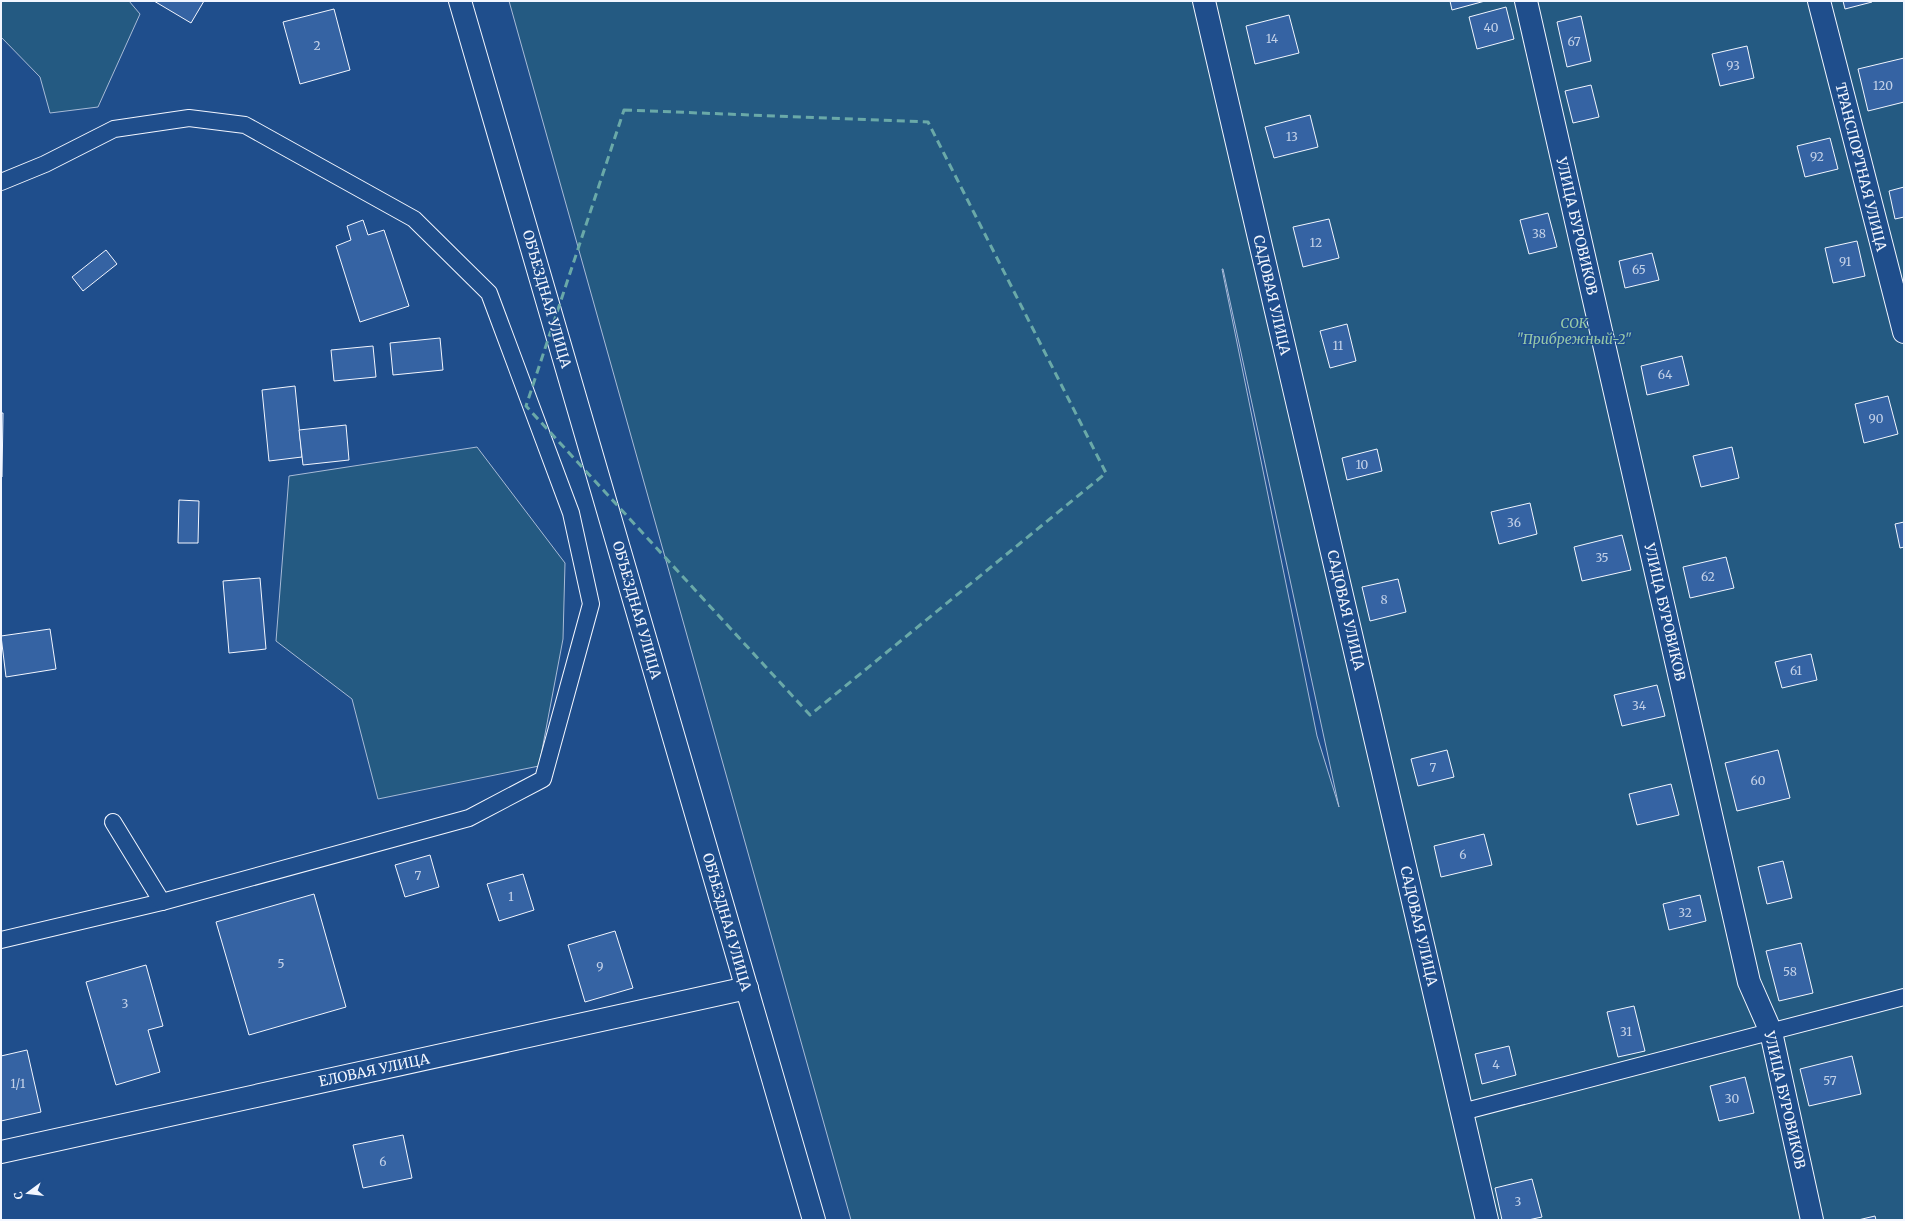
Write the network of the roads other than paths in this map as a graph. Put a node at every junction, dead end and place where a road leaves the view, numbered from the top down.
1 (460, 1) edge
2 (1204, 1) edge
3 (1526, 1) edge
4 (1819, 1) edge
5 (1, 182) edge
6 (1904, 332) edge
7 (113, 822) dead end
8 (162, 902) junction
9 (1, 940) edge
10 (747, 988) junction
11 (1904, 997) edge
12 (1771, 1032) junction
13 (1462, 1112) junction
14 (1, 1152) edge
15 (814, 1220) edge
16 (1487, 1220) edge
17 (1812, 1220) edge

1 - 10 street, ОБЪЕЗДНАЯ УЛИЦА
2 - 13 street, САДОВАЯ УЛИЦА
3 - 12 street, УЛИЦА БУРОВИКОВ
4 - 6 street, ТРАНСПОРТНАЯ УЛИЦА
5 - 8 lane
7 - 8 lane
8 - 9 lane
10 - 14 street, ЕЛОВАЯ УЛИЦА
10 - 15 street, ОБЪЕЗДНАЯ УЛИЦА
11 - 12 lane
12 - 13 lane
12 - 17 street, УЛИЦА БУРОВИКОВ
13 - 16 street, САДОВАЯ УЛИЦА

